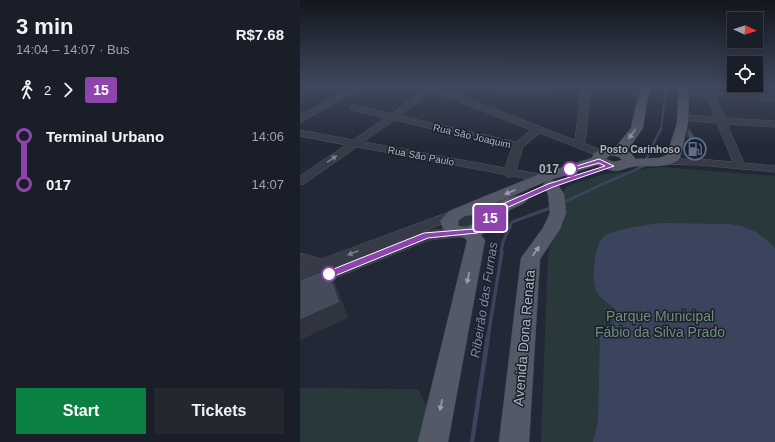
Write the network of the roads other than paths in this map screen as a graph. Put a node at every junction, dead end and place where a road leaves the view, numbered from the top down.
1 (324, 107) edge
2 (405, 107) edge
3 (479, 107) edge
4 (495, 107) edge
5 (584, 107) edge
6 (641, 107) edge
7 (684, 107) edge
8 (715, 107) edge
9 (355, 108) dead end
10 (393, 117) junction
11 (684, 118) junction
12 (300, 120) edge
13 (721, 121) junction
14 (775, 124) edge
15 (538, 129) junction
16 (300, 133) edge
17 (580, 141) junction
18 (355, 144) junction
19 (518, 146) junction
20 (614, 158) junction
21 (667, 160) junction
22 (740, 166) junction
23 (775, 169) edge
24 (509, 174) junction
25 (300, 181) edge
26 (552, 193) junction
27 (459, 212) junction
28 (473, 232) junction
29 (300, 259) edge
30 (322, 265) junction
31 (300, 273) edge
32 (300, 286) edge
33 (433, 442) edge
34 (514, 442) edge

1 - 12 street
2 - 10 street
3 - 15 street
4 - 17 street
5 - 17 street
6 -> 20 main road
7 - 11 main road
8 - 13 street
9 - 10 street, Rua São Joaquim
10 - 18 street
10 - 19 street, Rua São Joaquim
11 - 13 street
11 - 21 main road
13 - 14 street
13 - 22 street
15 - 17 street
15 - 19 street
16 - 18 street, Rua São Paulo
17 - 20 street
18 - 24 street, Rua São Paulo
25 -> 18 street
19 - 24 street
20 - 21 main road
20 - 26 main road
21 - 22 street
22 - 23 street
24 - 26 street, Rua São Paulo
26 -> 27 main road
26 - 28 main road
34 -> 26 main road, Avenida Dona Renata
27 - 28 main road
27 - 28 main road
27 -> 30 street
28 - 32 street
28 -> 33 main road
29 - 30 street
30 - 31 street

